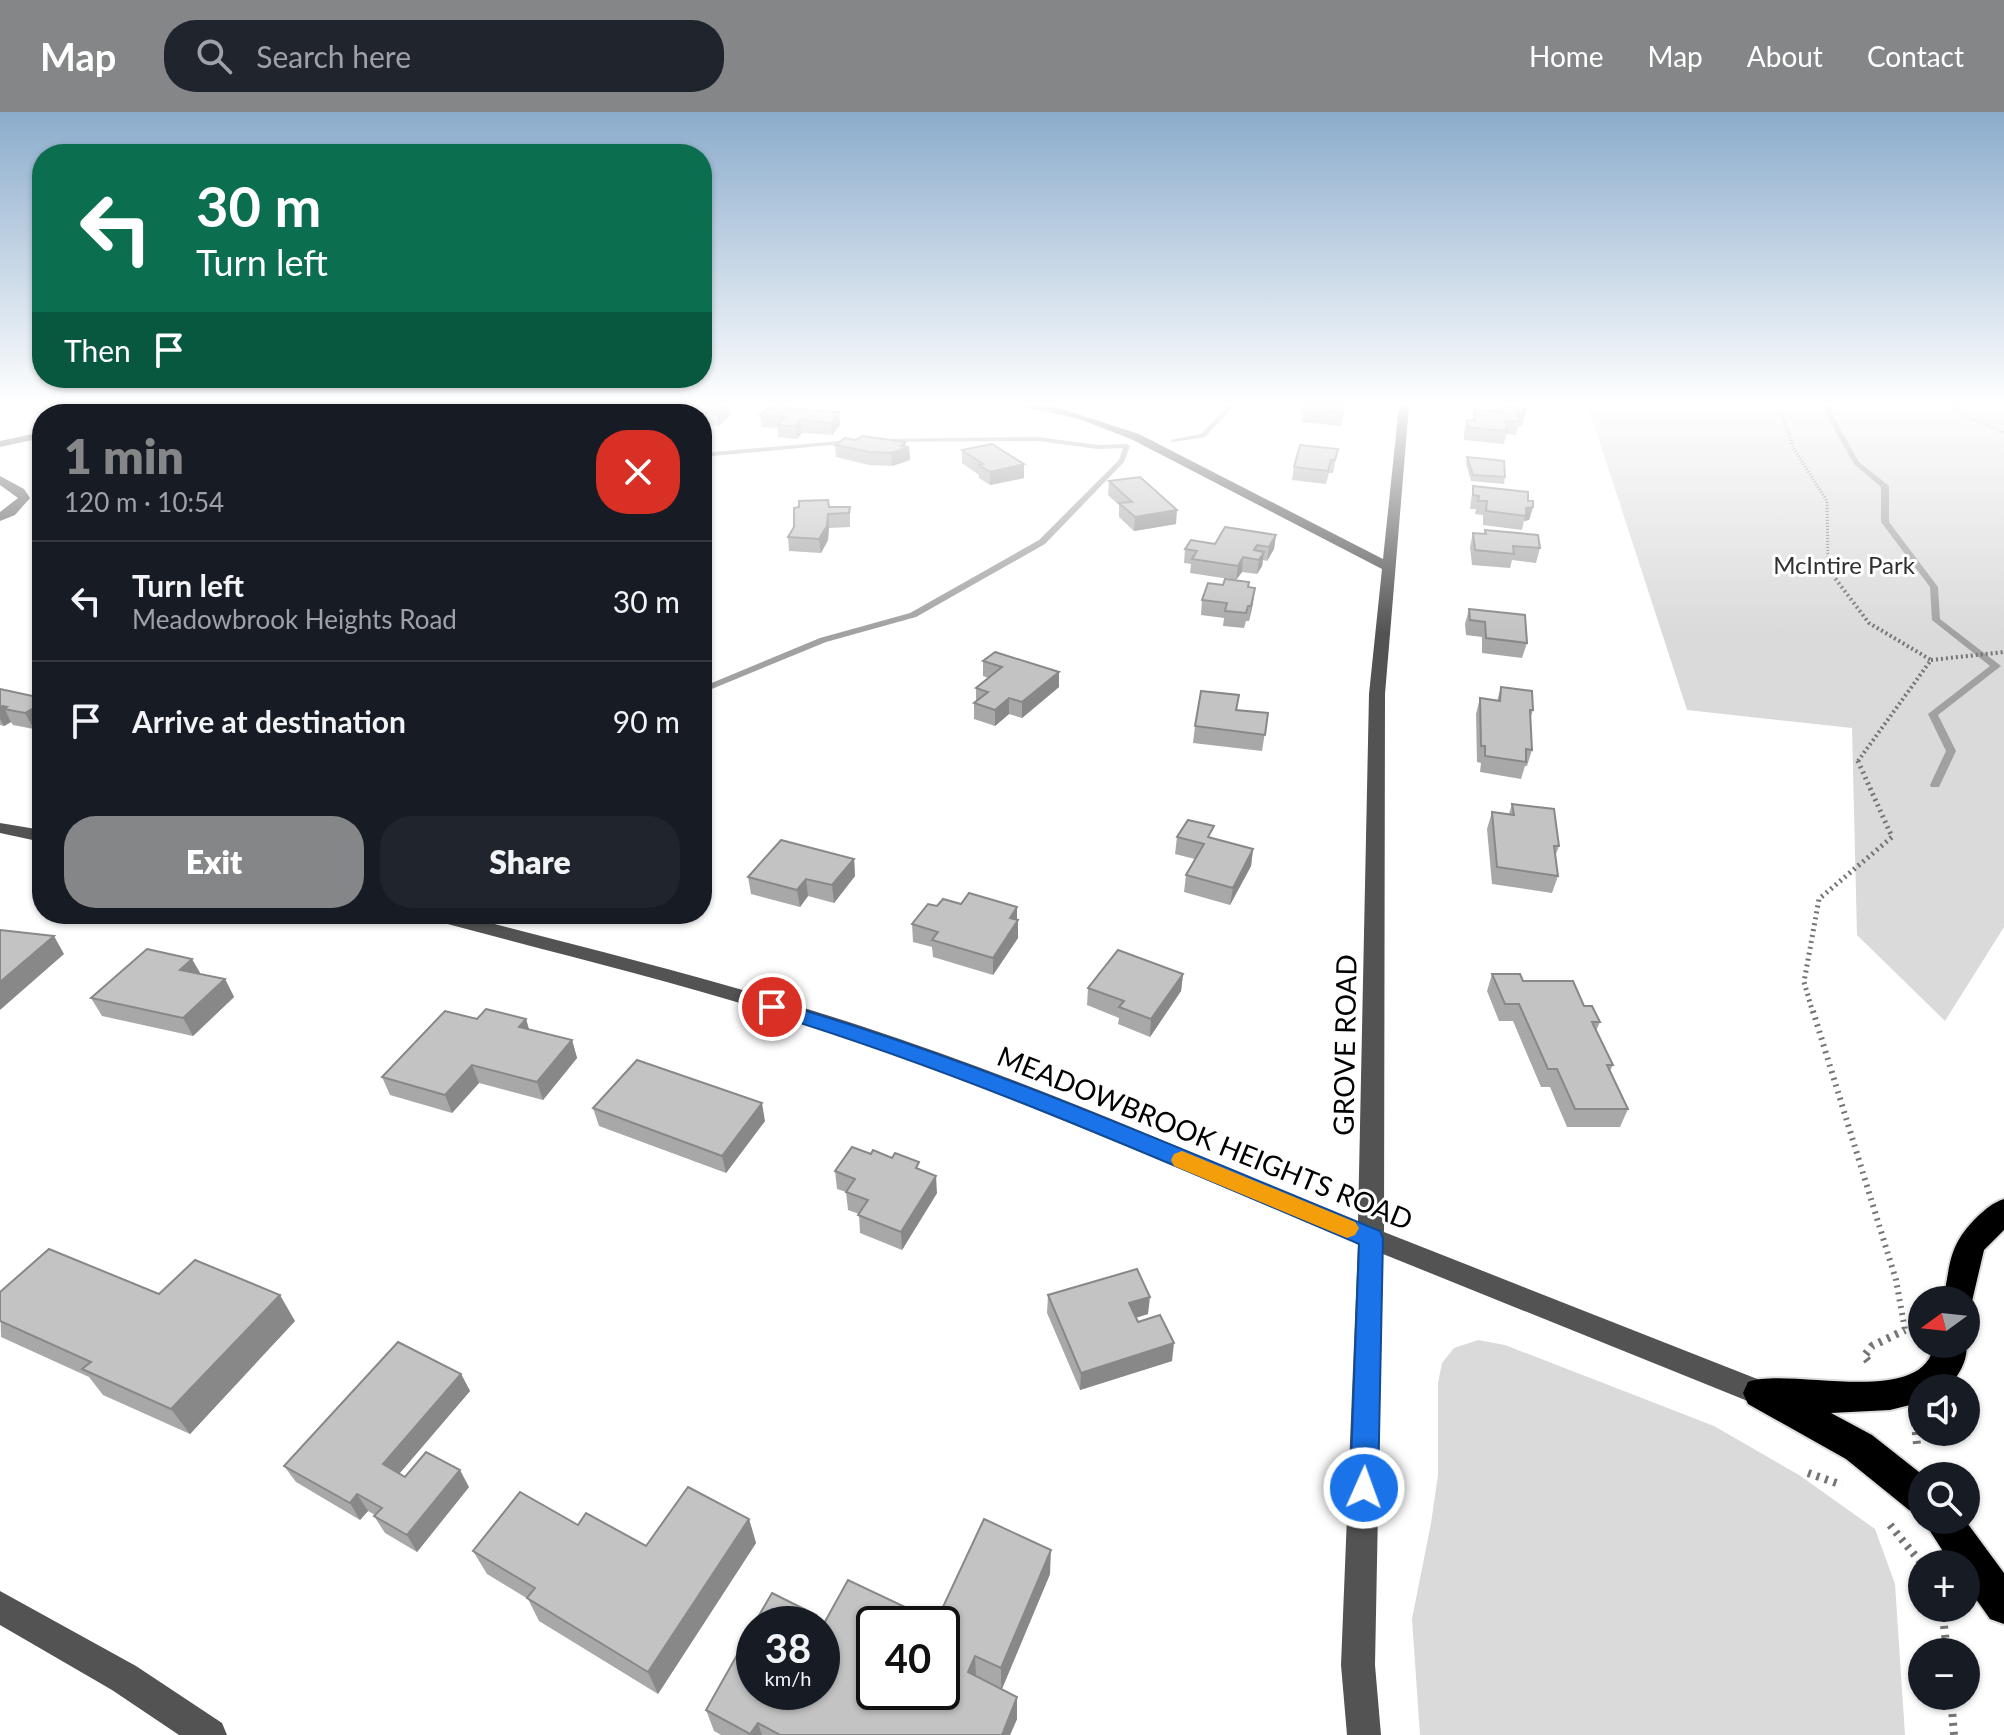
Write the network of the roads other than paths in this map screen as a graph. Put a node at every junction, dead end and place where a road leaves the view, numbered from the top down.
1 (3, 482) edge
2 (1219, 482) edge
3 (1396, 482) edge
4 (0, 517) edge
5 (1387, 566) junction
6 (0, 828) edge
7 (32, 834) edge
8 (470, 924) edge
9 (2004, 1211) edge
10 (1371, 1238) junction
11 (1962, 1286) edge
12 (1948, 1358) edge
13 (1760, 1393) junction
14 (1908, 1486) edge
15 (1952, 1534) edge
16 (2004, 1605) edge
17 (0, 1607) edge
18 (210, 1735) edge
19 (1364, 1735) edge

1 - 4 street
2 - 5 street
3 - 5 street, GROVE ROAD
5 - 10 street, GROVE ROAD
6 - 7 street
8 - 10 street, MEADOWBROOK HEIGHTS ROAD
9 - 11 highway
10 - 13 street, MEADOWBROOK HEIGHTS ROAD
10 - 19 street, GROVE ROAD
12 - 13 highway
13 - 14 highway
15 - 16 highway
17 - 18 street

